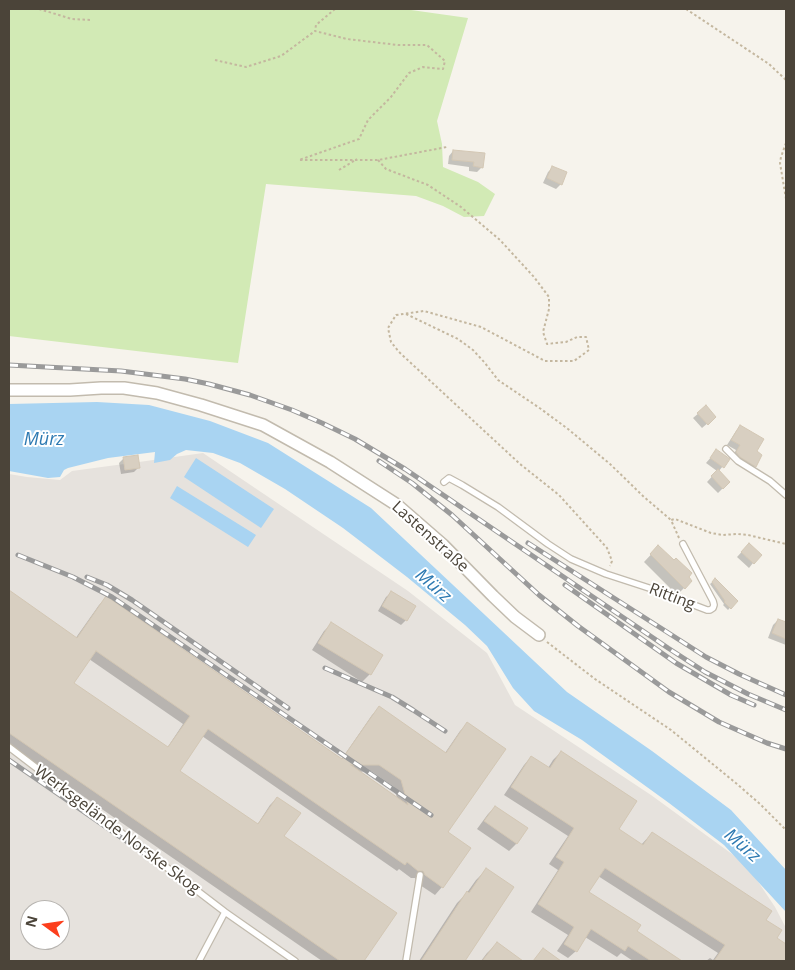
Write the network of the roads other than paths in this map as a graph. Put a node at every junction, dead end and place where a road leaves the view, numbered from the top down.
1 (9, 390) edge
2 (726, 449) dead end
3 (444, 482) dead end
4 (786, 495) edge
5 (683, 544) road end
6 (539, 636) road end
7 (9, 747) edge
8 (420, 876) dead end
9 (225, 912) junction
10 (199, 961) edge
11 (295, 961) edge
12 (406, 961) edge

1 - 6 street, Lastenstraße
2 - 4 lane
3 - 5 lane, Ritting
7 - 9 lane, Werksgelände Norske Skog
8 - 12 lane
9 - 10 lane
9 - 11 lane, Werksgelände Norske Skog

